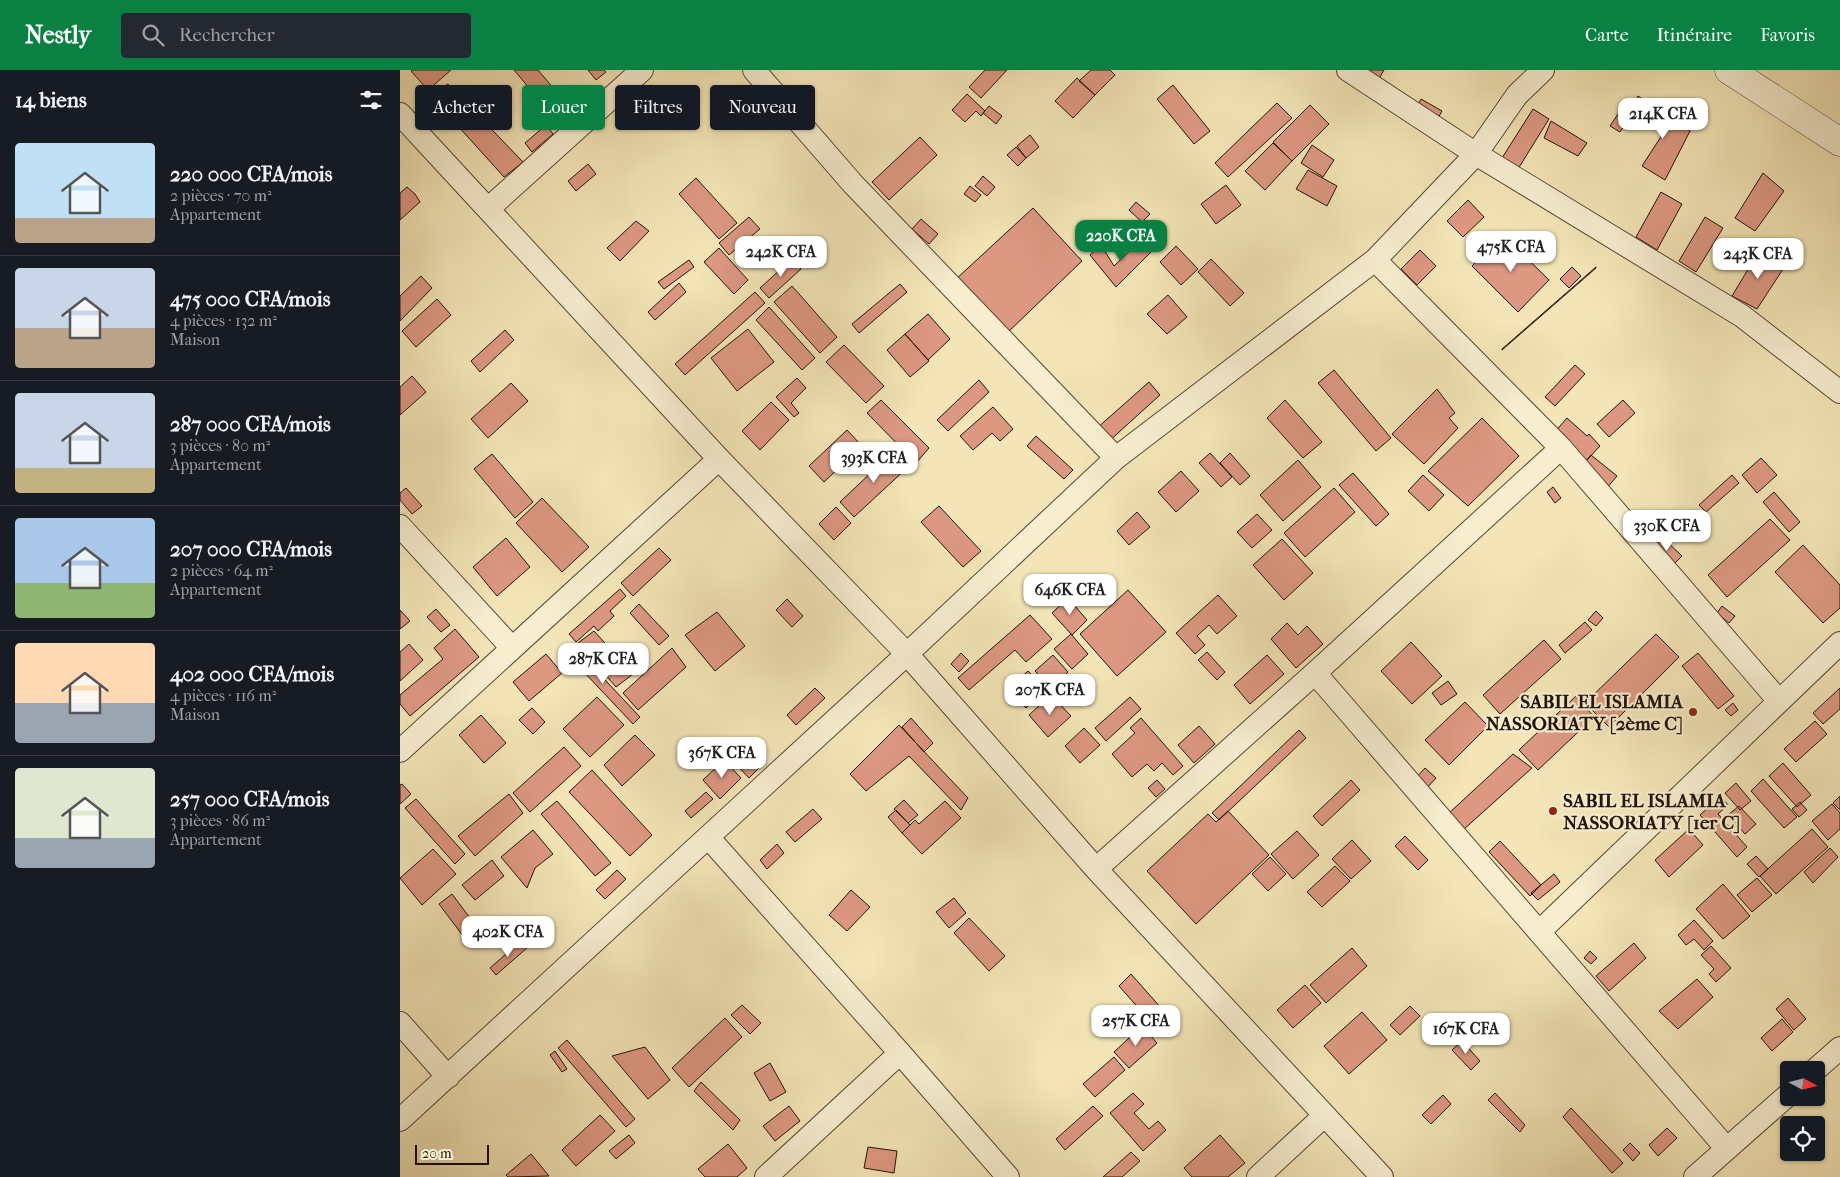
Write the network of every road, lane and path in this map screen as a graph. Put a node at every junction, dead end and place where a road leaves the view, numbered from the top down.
1 (642, 70) edge
2 (754, 70) edge
3 (1348, 70) edge
4 (1528, 70) edge
5 (1543, 70) edge
6 (1729, 70) edge
7 (1517, 95) junction
8 (400, 114) edge
9 (1840, 142) edge
10 (1476, 154) junction
11 (488, 209) junction
12 (1375, 260) junction
13 (1840, 392) edge
14 (1561, 448) junction
15 (1116, 458) junction
16 (719, 459) junction
17 (400, 526) edge
18 (1840, 643) edge
19 (512, 648) junction
20 (907, 654) junction
21 (1315, 672) junction
22 (1779, 701) junction
23 (400, 751) edge
24 (708, 837) junction
25 (1096, 869) junction
26 (1539, 932) junction
27 (400, 1023) edge
28 (1840, 1048) edge
29 (900, 1053) junction
30 (1825, 1061) edge
31 (448, 1077) junction
32 (1780, 1102) edge
33 (1324, 1116) junction
34 (400, 1120) edge
35 (1727, 1149) junction
36 (766, 1177) edge
37 (1008, 1177) edge
38 (1258, 1177) edge
39 (1382, 1177) edge
40 (1695, 1177) edge

1 - 11 street
2 - 15 street
3 - 10 street
4 - 7 street
5 - 7 street
6 - 9 street
7 - 10 street
8 - 11 street
10 - 12 street
10 - 13 street
11 - 16 street
12 - 14 street
12 - 15 street
14 - 21 street
14 - 22 street
15 - 20 street
16 - 19 street
16 - 20 street
17 - 19 street
18 - 22 street
19 - 23 street
20 - 24 street
20 - 25 street
21 - 25 street
21 - 26 street
22 - 26 street
24 - 29 street
24 - 31 street
25 - 33 street
26 - 35 street
27 - 31 street
28 - 30 street
29 - 36 street
29 - 37 street
31 - 34 street
32 - 35 street
33 - 38 street
33 - 39 street
35 - 40 street

